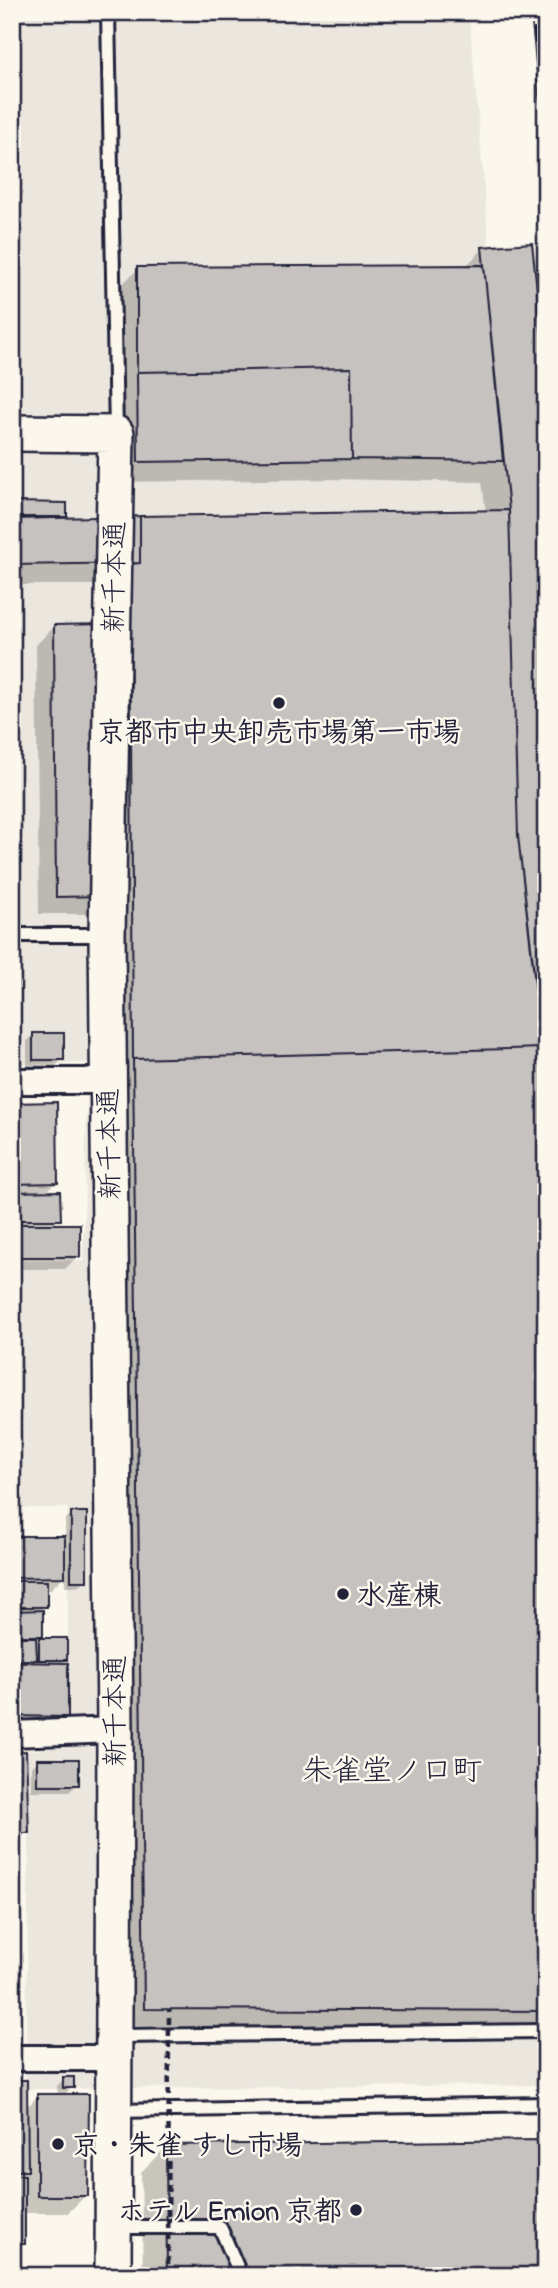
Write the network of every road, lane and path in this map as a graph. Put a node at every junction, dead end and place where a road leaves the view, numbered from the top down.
1 (108, 12) edge
2 (12, 433) edge
3 (116, 434) junction
4 (12, 935) edge
5 (107, 935) junction
6 (12, 1081) edge
7 (107, 1081) junction
8 (115, 1730) junction
9 (12, 1734) edge
10 (169, 2009) dead end
11 (546, 2031) edge
12 (114, 2047) junction
13 (12, 2058) edge
14 (546, 2104) edge
15 (114, 2111) junction
16 (113, 2227) junction
17 (113, 2276) edge
18 (169, 2276) edge
19 (241, 2276) edge

1 - 3 lane, 新千本通
2 - 3 street
3 - 5 street, 新千本通
4 - 5 lane
5 - 7 street, 新千本通
6 - 7 street
7 - 8 street, 新千本通
8 - 9 street
8 - 12 street, 新千本通
10 - 18 path, bridge
11 - 12 lane
12 - 13 street
12 - 15 street, 新千本通
14 - 15 lane
15 - 16 street, 新千本通
16 - 17 street, 新千本通
16 - 19 lane

